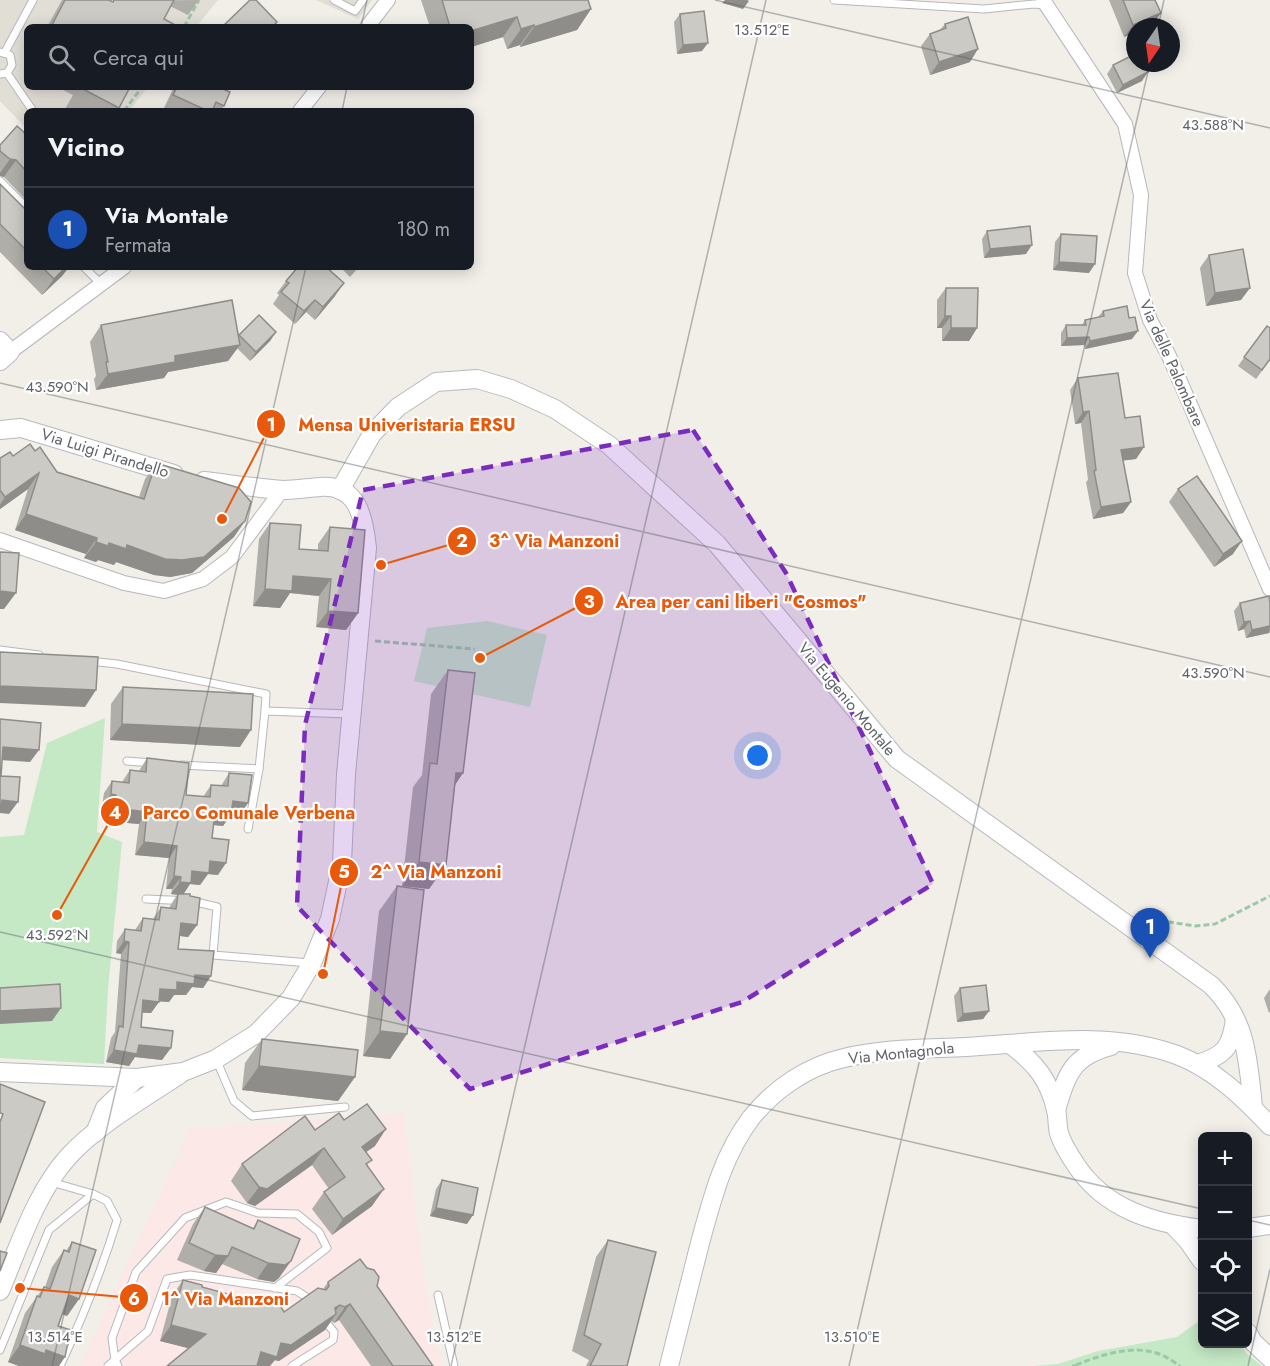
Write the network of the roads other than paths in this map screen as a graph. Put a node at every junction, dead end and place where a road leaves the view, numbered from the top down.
1 (33, 0) edge
2 (334, 0) edge
3 (363, 0) edge
4 (388, 0) edge
5 (834, 0) edge
6 (1045, 3) edge
7 (369, 24) edge
8 (3, 52) edge
9 (3, 73) edge
10 (317, 90) edge
11 (31, 108) edge
12 (302, 108) edge
13 (0, 181) edge
14 (24, 205) edge
15 (87, 270) edge
16 (120, 270) edge
17 (101, 284) junction
18 (3, 351) edge
19 (0, 430) edge
20 (282, 490) junction
21 (340, 490) junction
22 (0, 540) edge
23 (1270, 589) edge
24 (0, 650) edge
25 (47, 656) edge
26 (82, 660) edge
27 (265, 711) junction
28 (352, 714) junction
29 (127, 761) dead end
30 (163, 764) edge
31 (175, 764) edge
32 (259, 770) junction
33 (248, 829) dead end
34 (146, 899) dead end
35 (312, 963) junction
36 (1235, 1019) junction
37 (1122, 1043) junction
38 (1010, 1044) junction
39 (216, 1059) junction
40 (1198, 1064) junction
41 (0, 1072) edge
42 (183, 1072) junction
43 (96, 1076) junction
44 (137, 1078) junction
45 (132, 1107) junction
46 (345, 1107) dead end
47 (1253, 1107) junction
48 (105, 1108) junction
49 (1056, 1110) junction
50 (1270, 1126) edge
51 (95, 1133) junction
52 (50, 1182) junction
53 (93, 1194) junction
54 (1173, 1225) junction
55 (1198, 1228) edge
56 (1198, 1254) edge
57 (275, 1288) junction
58 (0, 1291) edge
59 (438, 1295) dead end
60 (312, 1301) edge
61 (330, 1326) edge
62 (1252, 1340) edge
63 (0, 1350) edge
64 (1270, 1358) edge
65 (116, 1363) edge
66 (60, 1366) edge
67 (108, 1366) edge
68 (292, 1366) edge
69 (454, 1366) edge
70 (669, 1366) edge

1 - 8 lane
2 - 3 lane
4 - 7 street
5 - 6 lane, Via delle Palombare
6 - 23 street, Via delle Palombare
8 - 9 lane
9 - 11 lane
10 - 12 street
13 - 14 lane
15 - 17 lane
16 - 17 street
17 - 18 street
19 - 20 street, Via Luigi Pirandello
20 - 21 street, Via Luigi Pirandello
20 - 22 street
21 - 28 street
21 - 36 street, Via Eugenio Montale
24 - 25 lane
26 - 27 lane
27 - 28 lane
27 - 32 lane
28 - 35 street
29 - 30 lane
31 - 32 lane
32 - 33 lane
34 - 35 lane
35 - 39 street
36 - 40 street
36 - 47 street, Via Eugenio Montale
37 - 38 street, Via Montagnola
37 - 40 street, Via Montagnola
37 - 49 street
38 - 49 street
38 - 70 street, Via Montagnola
39 - 42 street
39 - 46 lane
40 - 47 street, Via Montagnola
41 - 43 street
42 - 44 street
42 - 45 street
43 - 44 street
43 - 48 street
44 - 45 street
44 - 48 street
45 - 51 street
47 - 50 street, Via Montagnola
48 - 51 street
49 - 54 street
51 - 52 street
52 - 53 lane
52 - 58 street
53 - 63 lane
53 - 66 lane
54 - 55 street
54 - 56 street
57 - 60 lane
57 - 65 lane
57 - 65 lane
59 - 69 lane
61 - 68 lane
62 - 64 street
65 - 67 lane

